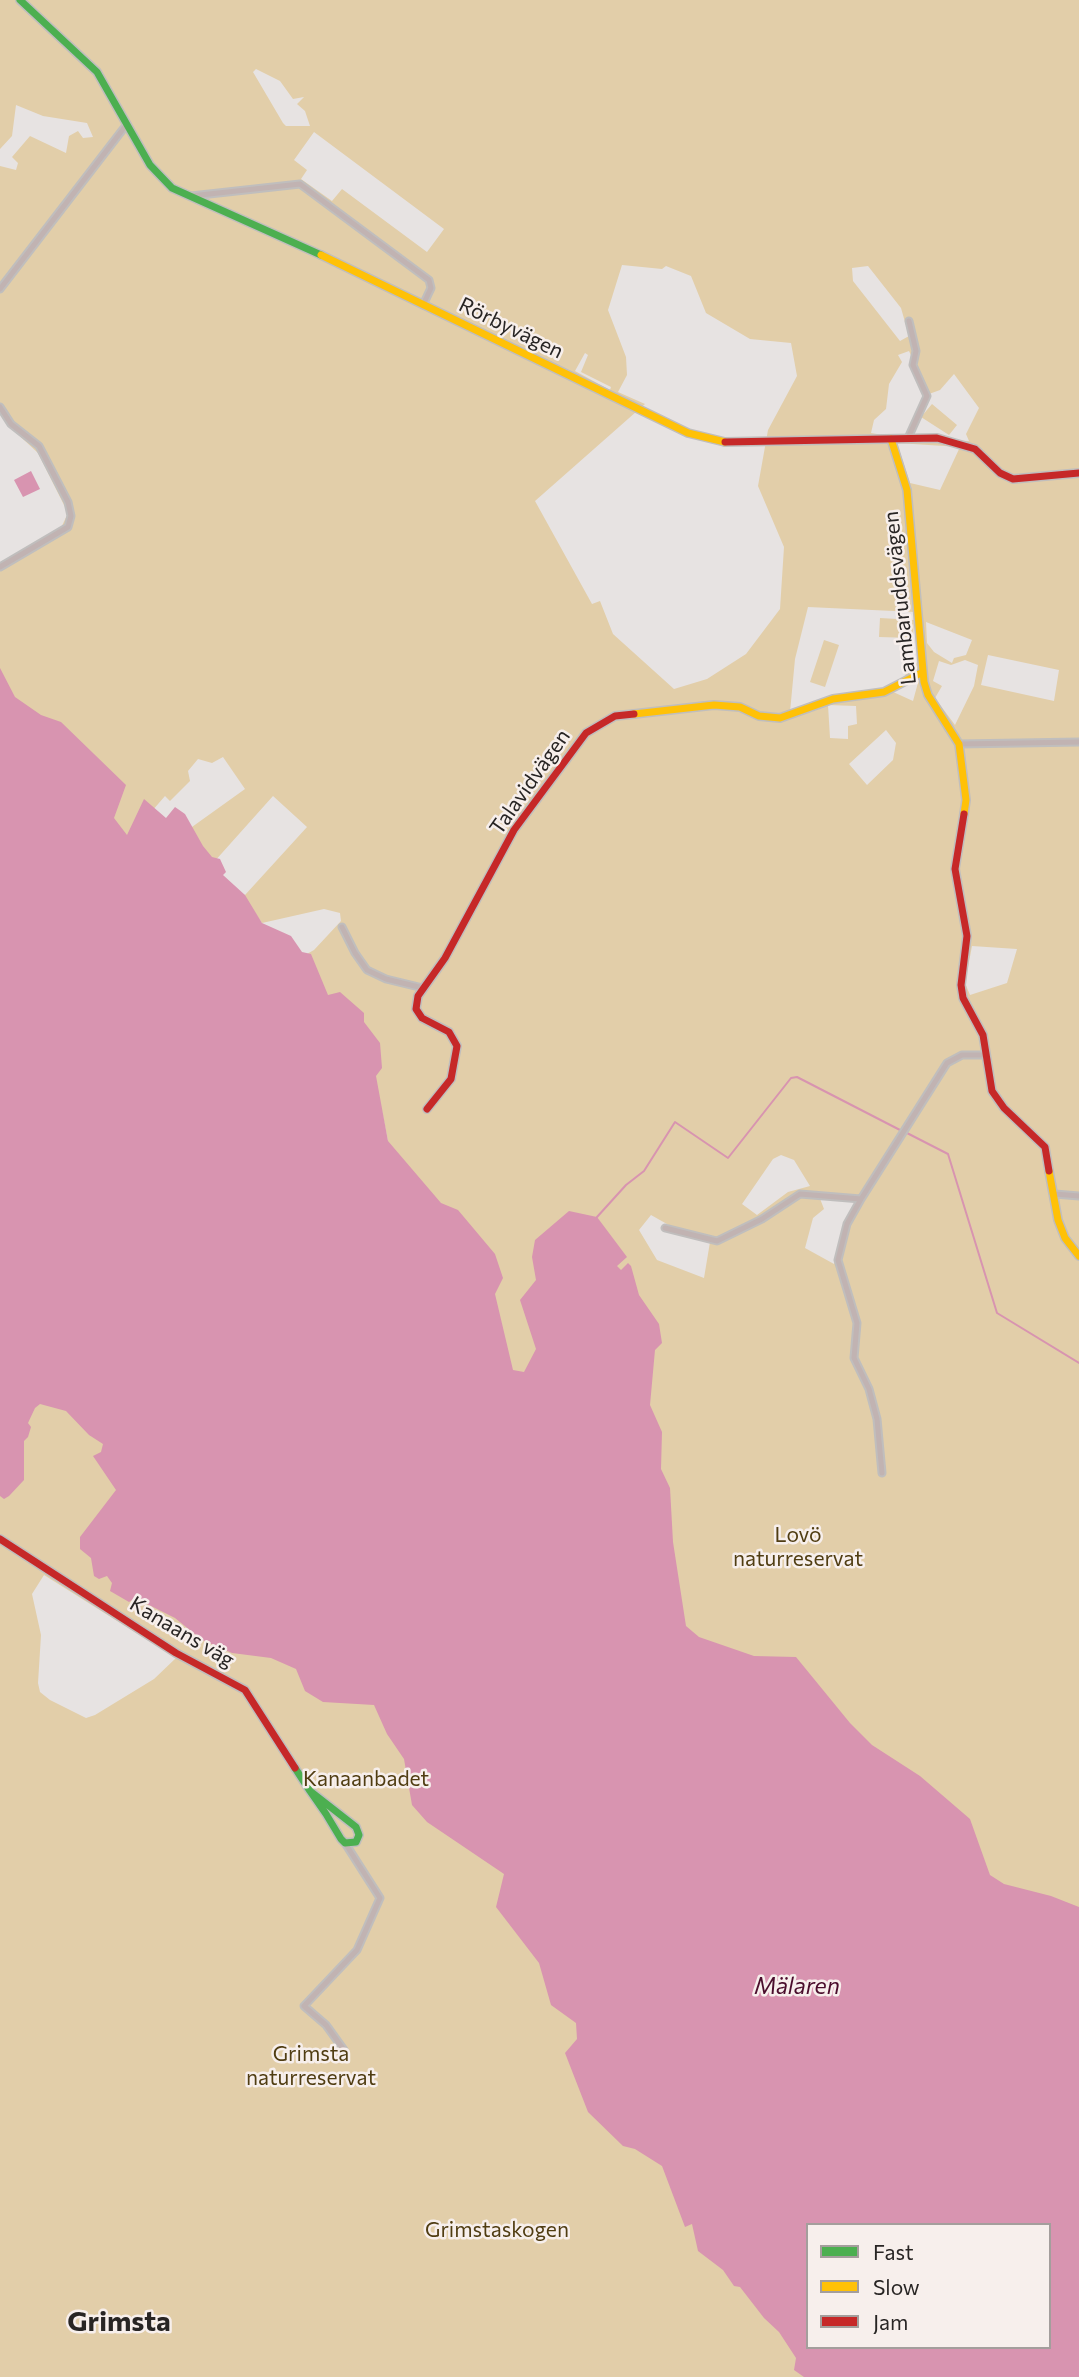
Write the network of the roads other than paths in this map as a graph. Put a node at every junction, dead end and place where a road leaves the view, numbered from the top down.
1 (20, 0) edge
2 (127, 124) junction
3 (188, 196) junction
4 (0, 289) edge
5 (424, 305) junction
6 (909, 321) dead end
7 (0, 407) edge
8 (908, 438) junction
9 (891, 439) junction
10 (1079, 473) edge
11 (0, 567) edge
12 (923, 673) junction
13 (1079, 742) edge
14 (959, 744) junction
15 (342, 927) dead end
16 (423, 988) junction
17 (985, 1055) junction
18 (427, 1109) dead end
19 (1055, 1194) junction
20 (1079, 1195) edge
21 (861, 1199) junction
22 (665, 1228) dead end
23 (1079, 1256) edge
24 (882, 1473) dead end
25 (0, 1539) edge
26 (310, 1791) junction
27 (345, 1843) junction
28 (344, 2050) dead end

1 - 2 street, Rörbyvägen
2 - 3 street, Rörbyvägen
2 - 4 street
3 - 5 street, Rörbyvägen
3 - 5 street
5 - 9 street, Rörbyvägen
6 - 8 street
7 - 11 street
8 - 9 street, Rörbyvägen
8 - 10 street, Rörbyvägen
9 - 12 street, Lambaruddsvägen
12 - 14 street, Lambaruddsvägen
12 - 16 street, Talavidvägen
13 - 14 street
14 - 17 street, Lambaruddsvägen
15 - 16 street
16 - 18 street
17 - 19 street, Lambaruddsvägen
17 - 21 street
19 - 20 street
19 - 23 street, Lambaruddsvägen
21 - 22 street
21 - 24 street
25 - 26 street, Kanaans väg
26 - 27 street, Kanaans väg
26 - 27 street, Kanaans väg
27 - 28 street

